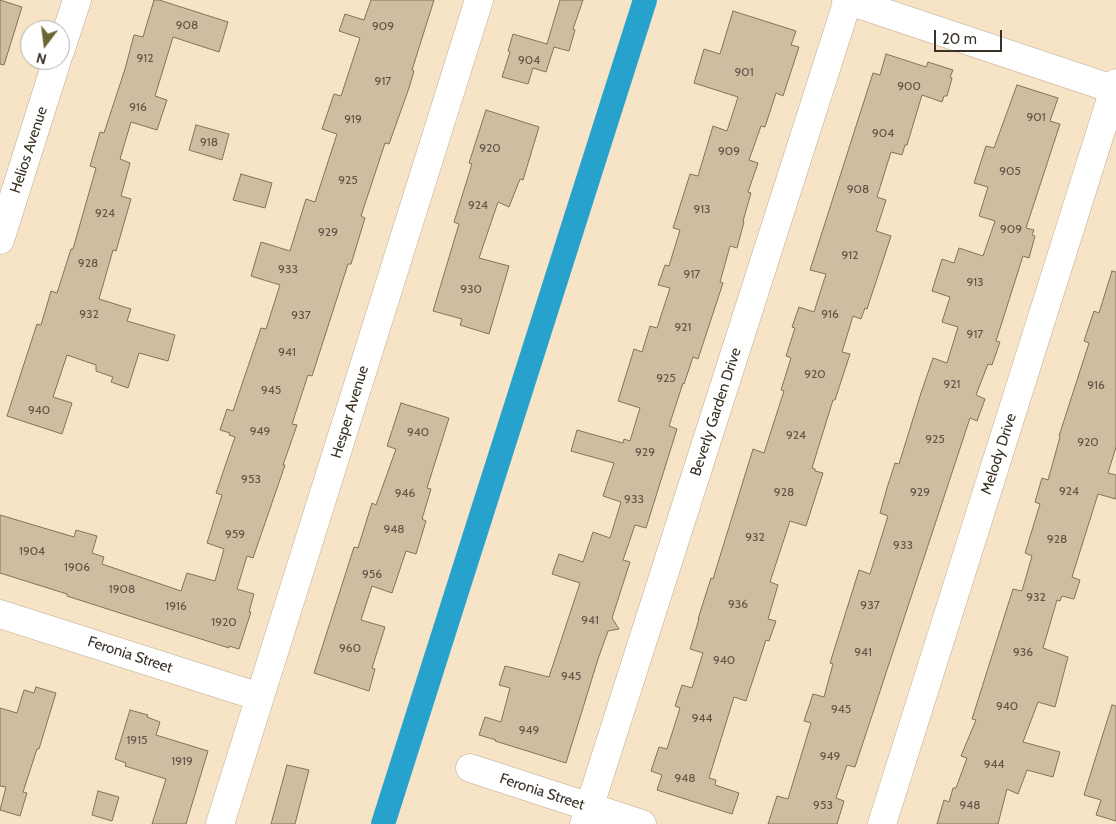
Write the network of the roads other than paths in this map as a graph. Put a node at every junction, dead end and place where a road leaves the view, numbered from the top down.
1 (77, 0) edge
2 (480, 0) edge
3 (847, 0) edge
4 (70, 21) edge
5 (55, 70) edge
6 (1115, 87) edge
7 (0, 240) edge
8 (0, 614) edge
9 (260, 697) junction
10 (470, 768) dead end
11 (586, 816) edge
12 (220, 824) edge
13 (642, 824) edge
14 (882, 824) edge

1 - 4 street
2 - 9 street, Hesper Avenue
3 - 6 street
3 - 11 street, Beverly Garden Drive
5 - 7 street, Helios Avenue
6 - 14 street, Melody Drive
8 - 9 street, Feronia Street
9 - 12 street, Hesper Avenue
10 - 11 street, Feronia Street
11 - 13 street, Feronia Street

